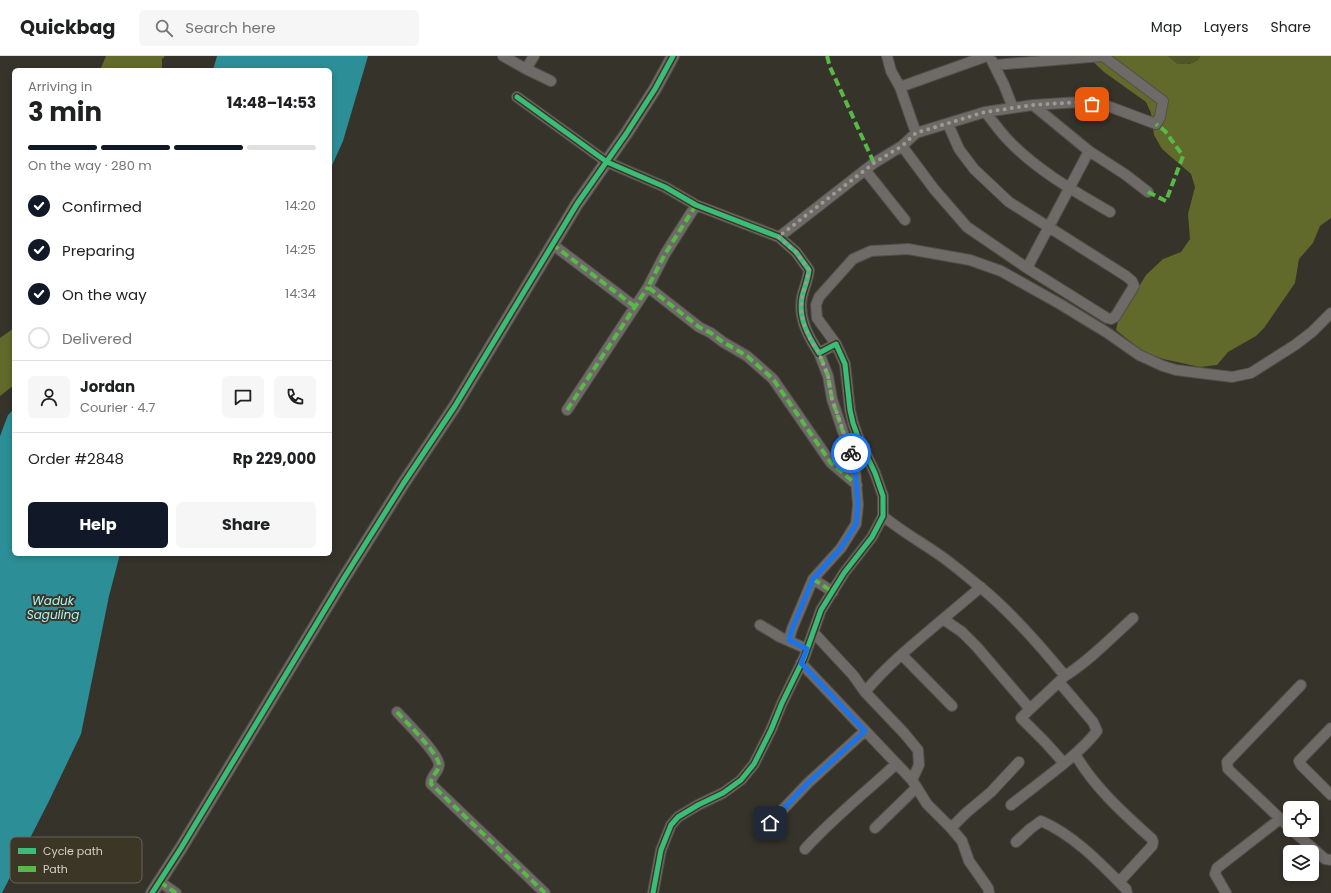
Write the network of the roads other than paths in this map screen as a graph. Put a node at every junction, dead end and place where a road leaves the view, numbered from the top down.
1 (503, 56) edge
2 (534, 56) edge
3 (673, 56) edge
4 (887, 56) edge
5 (988, 56) edge
6 (1103, 56) edge
7 (995, 65) junction
8 (526, 69) junction
9 (551, 81) dead end
10 (900, 87) junction
11 (517, 97) dead end
12 (1033, 105) junction
13 (1013, 108) junction
14 (985, 112) junction
15 (948, 124) junction
16 (916, 133) junction
17 (902, 146) junction
18 (1089, 151) junction
19 (607, 162) junction
20 (866, 170) junction
21 (1068, 188) junction
22 (1148, 192) dead end
23 (696, 205) junction
24 (1110, 212) dead end
25 (905, 220) dead end
26 (1048, 226) junction
27 (778, 237) junction
28 (552, 244) junction
29 (1027, 268) junction
30 (648, 286) junction
31 (634, 306) junction
32 (1331, 313) edge
33 (836, 344) junction
34 (819, 353) junction
35 (567, 410) dead end
36 (856, 485) junction
37 (883, 516) junction
38 (813, 579) junction
39 (981, 587) junction
40 (833, 592) junction
41 (1133, 618) dead end
42 (943, 619) junction
43 (760, 625) dead end
44 (813, 632) junction
45 (789, 640) junction
46 (807, 649) junction
47 (902, 655) junction
48 (801, 663) junction
49 (1062, 679) junction
50 (1301, 685) dead end
51 (865, 692) junction
52 (952, 706) dead end
53 (1030, 709) junction
54 (397, 712) dead end
55 (1331, 728) edge
56 (865, 731) junction
57 (1075, 754) junction
58 (1019, 762) dead end
59 (1064, 763) junction
60 (896, 764) junction
61 (914, 784) junction
62 (1331, 795) edge
63 (1011, 805) dead end
64 (1280, 819) junction
65 (1283, 822) edge
66 (770, 823) dead end
67 (875, 828) dead end
68 (951, 828) junction
69 (1300, 837) edge
70 (1016, 842) dead end
71 (805, 848) dead end
72 (1331, 860) edge
73 (160, 882) junction
74 (1119, 882) junction
75 (152, 893) edge
76 (176, 893) edge
77 (546, 893) edge
78 (653, 893) edge
79 (990, 893) edge
80 (1127, 893) edge
81 (1226, 893) edge

1 - 8 street
2 - 8 street
3 - 19 street
4 - 10 street
5 - 7 street
5 - 10 street
6 - 7 street
6 - 12 street
7 - 13 street
8 - 9 street
10 - 16 street
11 - 19 street
12 - 13 street
12 - 18 street
13 - 14 street
14 - 15 street
14 - 21 street
15 - 16 street
15 - 26 street
16 - 17 street
17 - 20 street
17 - 29 street
18 - 21 street
18 - 22 street
19 - 23 street
19 - 28 street
20 - 25 street
20 - 27 street
21 - 24 street
21 - 26 street
23 - 27 street
23 - 30 street
26 - 29 street
26 - 29 street
27 - 34 street
28 - 31 street
28 - 73 street
30 - 31 street
30 - 36 street
31 - 35 street
32 - 33 street
33 - 34 street
33 - 37 street
34 - 36 street
36 - 38 street
37 - 39 street
37 - 40 street
38 - 40 street
38 - 45 street
39 - 42 street
39 - 49 street
40 - 44 street
41 - 49 street
42 - 47 street
42 - 53 street
43 - 45 street
44 - 46 street
44 - 51 street
45 - 46 street
46 - 48 street
47 - 51 street
47 - 52 street
48 - 56 street
48 - 78 street
49 - 53 street
49 - 57 street
50 - 64 street
51 - 61 street
53 - 59 street
54 - 77 street
55 - 62 street
56 - 60 street
56 - 66 street
57 - 59 street
57 - 74 street
58 - 68 street
59 - 63 street
60 - 61 street
60 - 71 street
61 - 67 street
61 - 68 street
64 - 65 street
64 - 81 street
68 - 79 street
69 - 72 street
70 - 74 street
73 - 75 street
73 - 76 street
74 - 80 street

